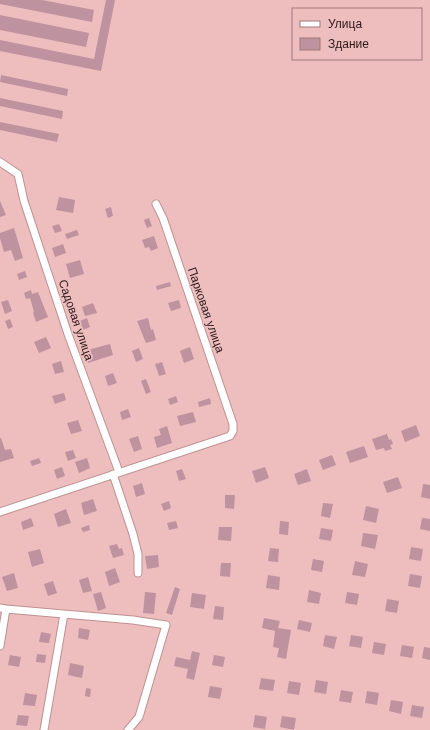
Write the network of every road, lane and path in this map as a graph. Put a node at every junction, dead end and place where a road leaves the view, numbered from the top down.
1 (0, 162) edge
2 (156, 204) dead end
3 (116, 473) junction
4 (1, 510) edge
5 (138, 573) dead end
6 (3, 608) edge
7 (64, 614) junction
8 (0, 646) edge
9 (44, 730) edge
10 (128, 730) edge

1 - 3 street, Садовая улица
2 - 3 street, Парковая улица
3 - 4 street
3 - 5 street, Садовая улица
6 - 7 street
6 - 8 street
7 - 9 street
7 - 10 street

